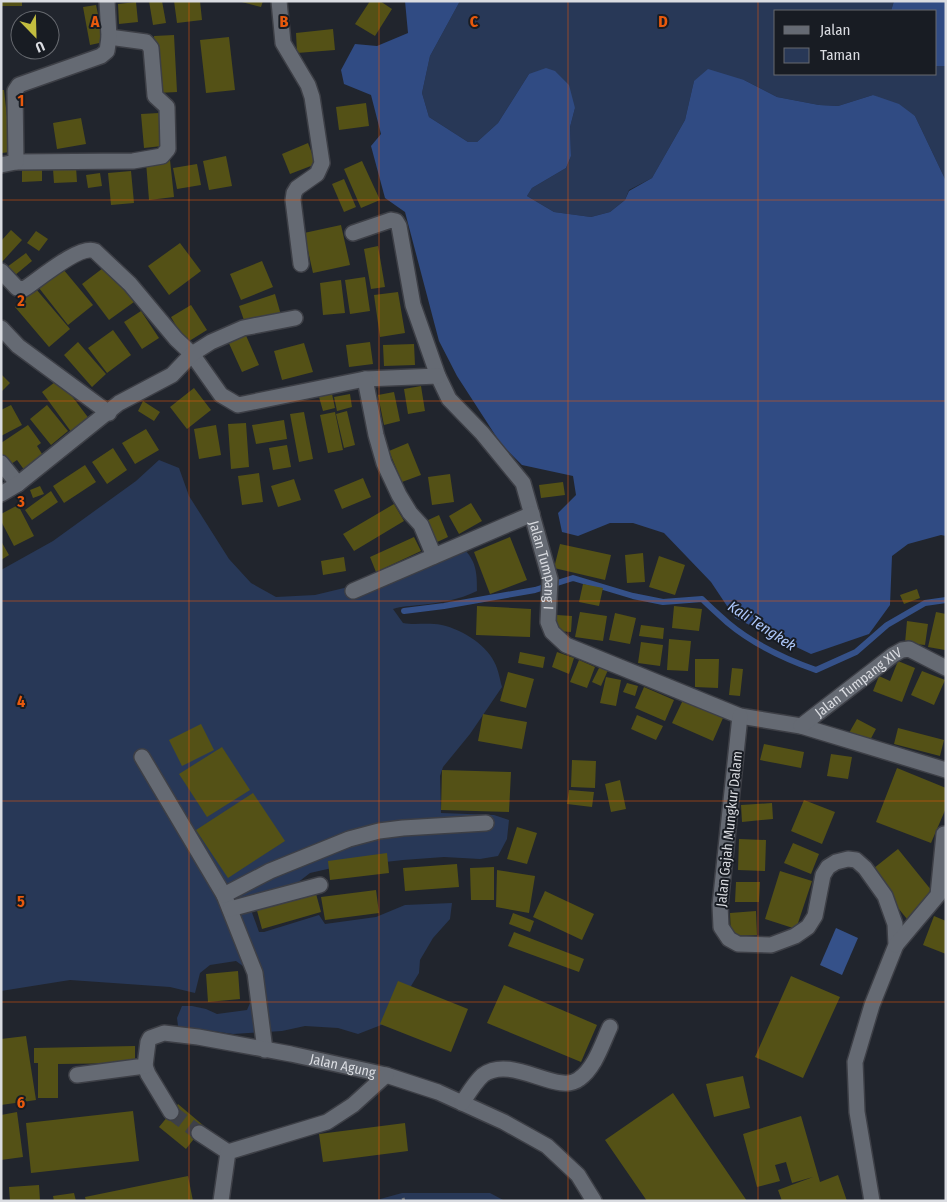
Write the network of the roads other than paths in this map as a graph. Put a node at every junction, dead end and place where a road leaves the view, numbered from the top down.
1 (107, 1) edge
2 (279, 1) edge
3 (108, 37) junction
4 (9, 164) edge
5 (353, 233) dead end
6 (301, 264) dead end
7 (1, 271) edge
8 (295, 318) dead end
9 (1, 328) edge
10 (192, 354) junction
11 (438, 376) junction
12 (365, 378) junction
13 (109, 413) junction
14 (1, 463) edge
15 (18, 484) junction
16 (1, 494) edge
17 (532, 514) junction
18 (434, 556) junction
19 (353, 591) dead end
20 (946, 668) edge
21 (740, 716) junction
22 (801, 726) junction
23 (142, 757) dead end
24 (946, 770) edge
25 (486, 823) dead end
26 (944, 834) dead end
27 (320, 885) dead end
28 (224, 895) junction
29 (230, 909) junction
30 (896, 945) junction
31 (610, 1027) dead end
32 (265, 1050) junction
33 (145, 1066) junction
34 (77, 1075) dead end
35 (386, 1075) junction
36 (462, 1103) junction
37 (171, 1112) tunnel mouth
38 (199, 1133) tunnel mouth
39 (228, 1152) junction
40 (221, 1201) edge
41 (594, 1201) edge
42 (872, 1201) edge

1 - 3 street
2 - 6 street
3 - 4 street
3 - 4 street
5 - 11 street, Jalan Tumpang I
7 - 10 street
8 - 10 street
9 - 13 street
10 - 12 street
10 - 13 street
11 - 12 street
11 - 17 street, Jalan Tumpang I
12 - 18 street
13 - 15 street
14 - 15 street
15 - 16 street
17 - 18 street
17 - 21 street, Jalan Tumpang I
18 - 19 street
20 - 22 street, Jalan Tumpang XIV
21 - 22 street, Jalan Tumpang I
21 - 30 street, Jalan Gajah Mungkur Dalam
22 - 24 street, Jalan Tumpang I
23 - 28 street
25 - 28 street
26 - 30 street
27 - 29 street
28 - 29 street
29 - 32 street
30 - 42 street, Jalan Gajah Mungkur Dalam
31 - 36 street
32 - 33 street, Jalan Agung
32 - 35 street, Jalan Agung
33 - 34 street
33 - 37 street
35 - 36 street, Jalan Agung
35 - 39 street
36 - 41 street, Jalan Agung
38 - 39 street
39 - 40 street

